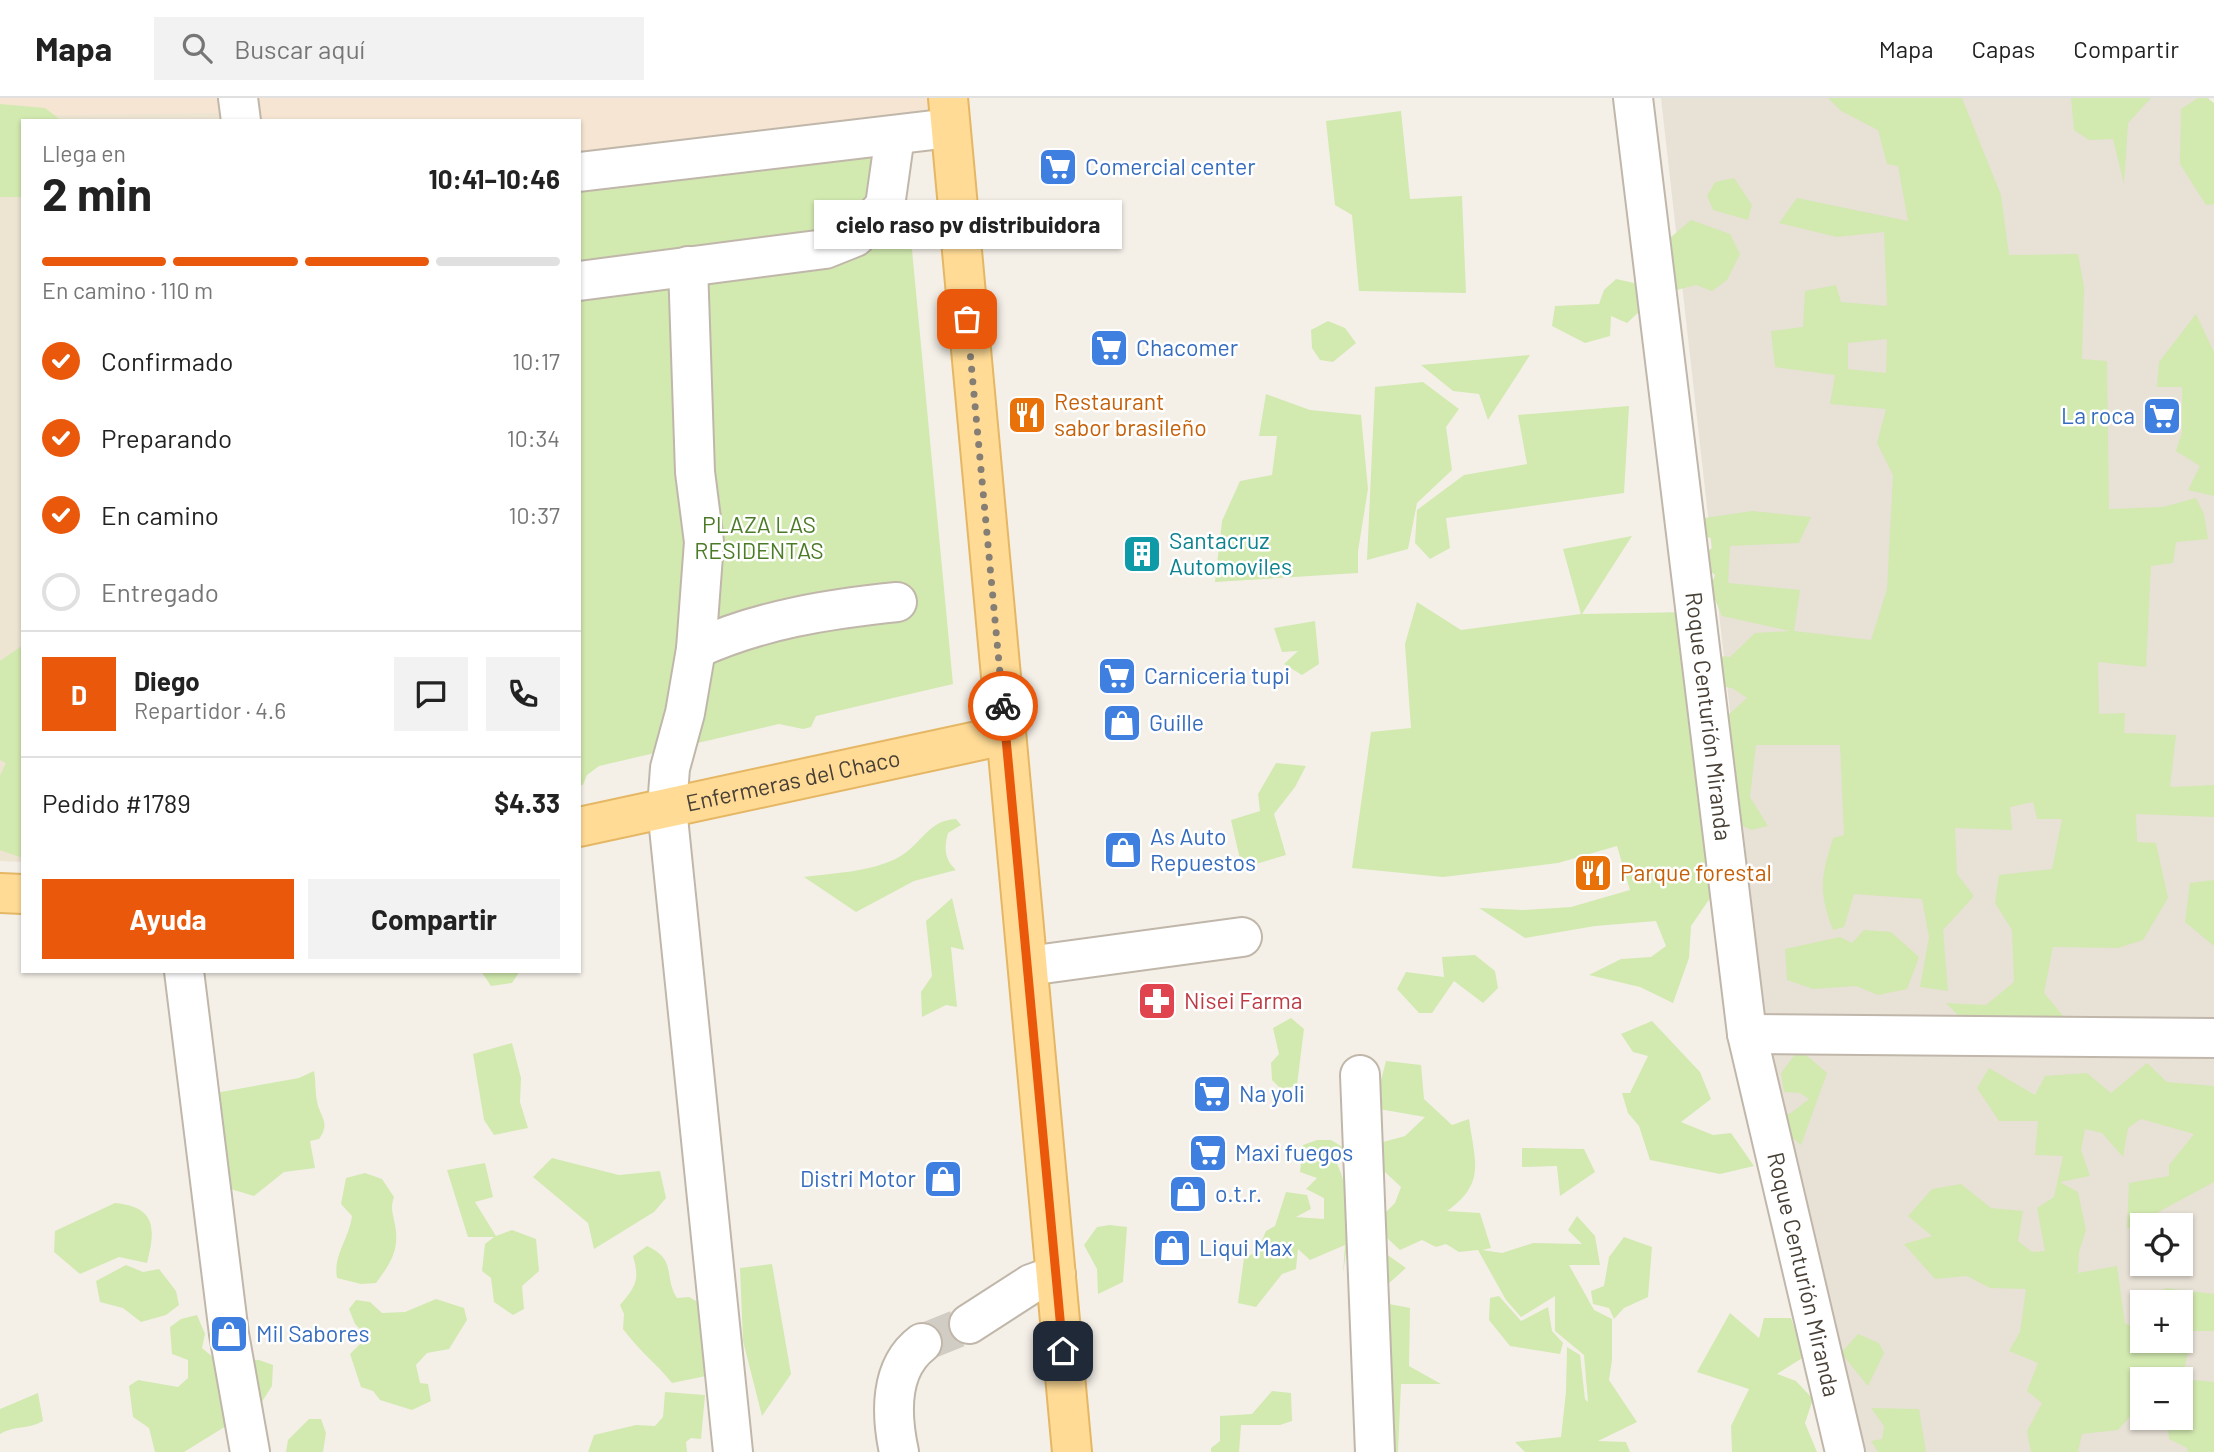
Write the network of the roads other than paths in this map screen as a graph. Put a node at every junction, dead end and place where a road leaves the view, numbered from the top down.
1 (238, 98) edge
2 (1633, 98) edge
3 (949, 113) edge
4 (241, 119) edge
5 (895, 135) junction
6 (581, 172) edge
7 (688, 266) junction
8 (581, 281) edge
9 (897, 602) dead end
10 (696, 649) junction
11 (1005, 736) junction
12 (667, 808) junction
13 (581, 827) edge
14 (0, 893) edge
15 (21, 894) edge
16 (1241, 937) dead end
17 (1028, 966) junction
18 (184, 973) edge
19 (1747, 1034) junction
20 (2214, 1038) edge
21 (1360, 1075) dead end
22 (1056, 1275) junction
23 (969, 1324) tunnel mouth
24 (922, 1343) tunnel mouth
25 (250, 1452) edge
26 (733, 1452) edge
27 (899, 1452) edge
28 (1072, 1452) edge
29 (1375, 1452) edge
30 (1845, 1452) edge

1 - 4 street
2 - 19 street, Roque Centurión Miranda
3 - 5 street
3 - 11 main road
5 - 6 street
5 - 7 street
7 - 8 street
7 - 10 street
9 - 10 street
10 - 12 street
11 - 12 main road, Enfermeras del Chaco
11 - 17 main road
12 - 13 main road, Enfermeras del Chaco
12 - 26 street
14 - 15 main road
16 - 17 street
17 - 22 main road
18 - 25 street
19 - 20 street
19 - 30 street, Roque Centurión Miranda
21 - 29 street
22 - 23 street
22 - 28 main road
24 - 27 street

